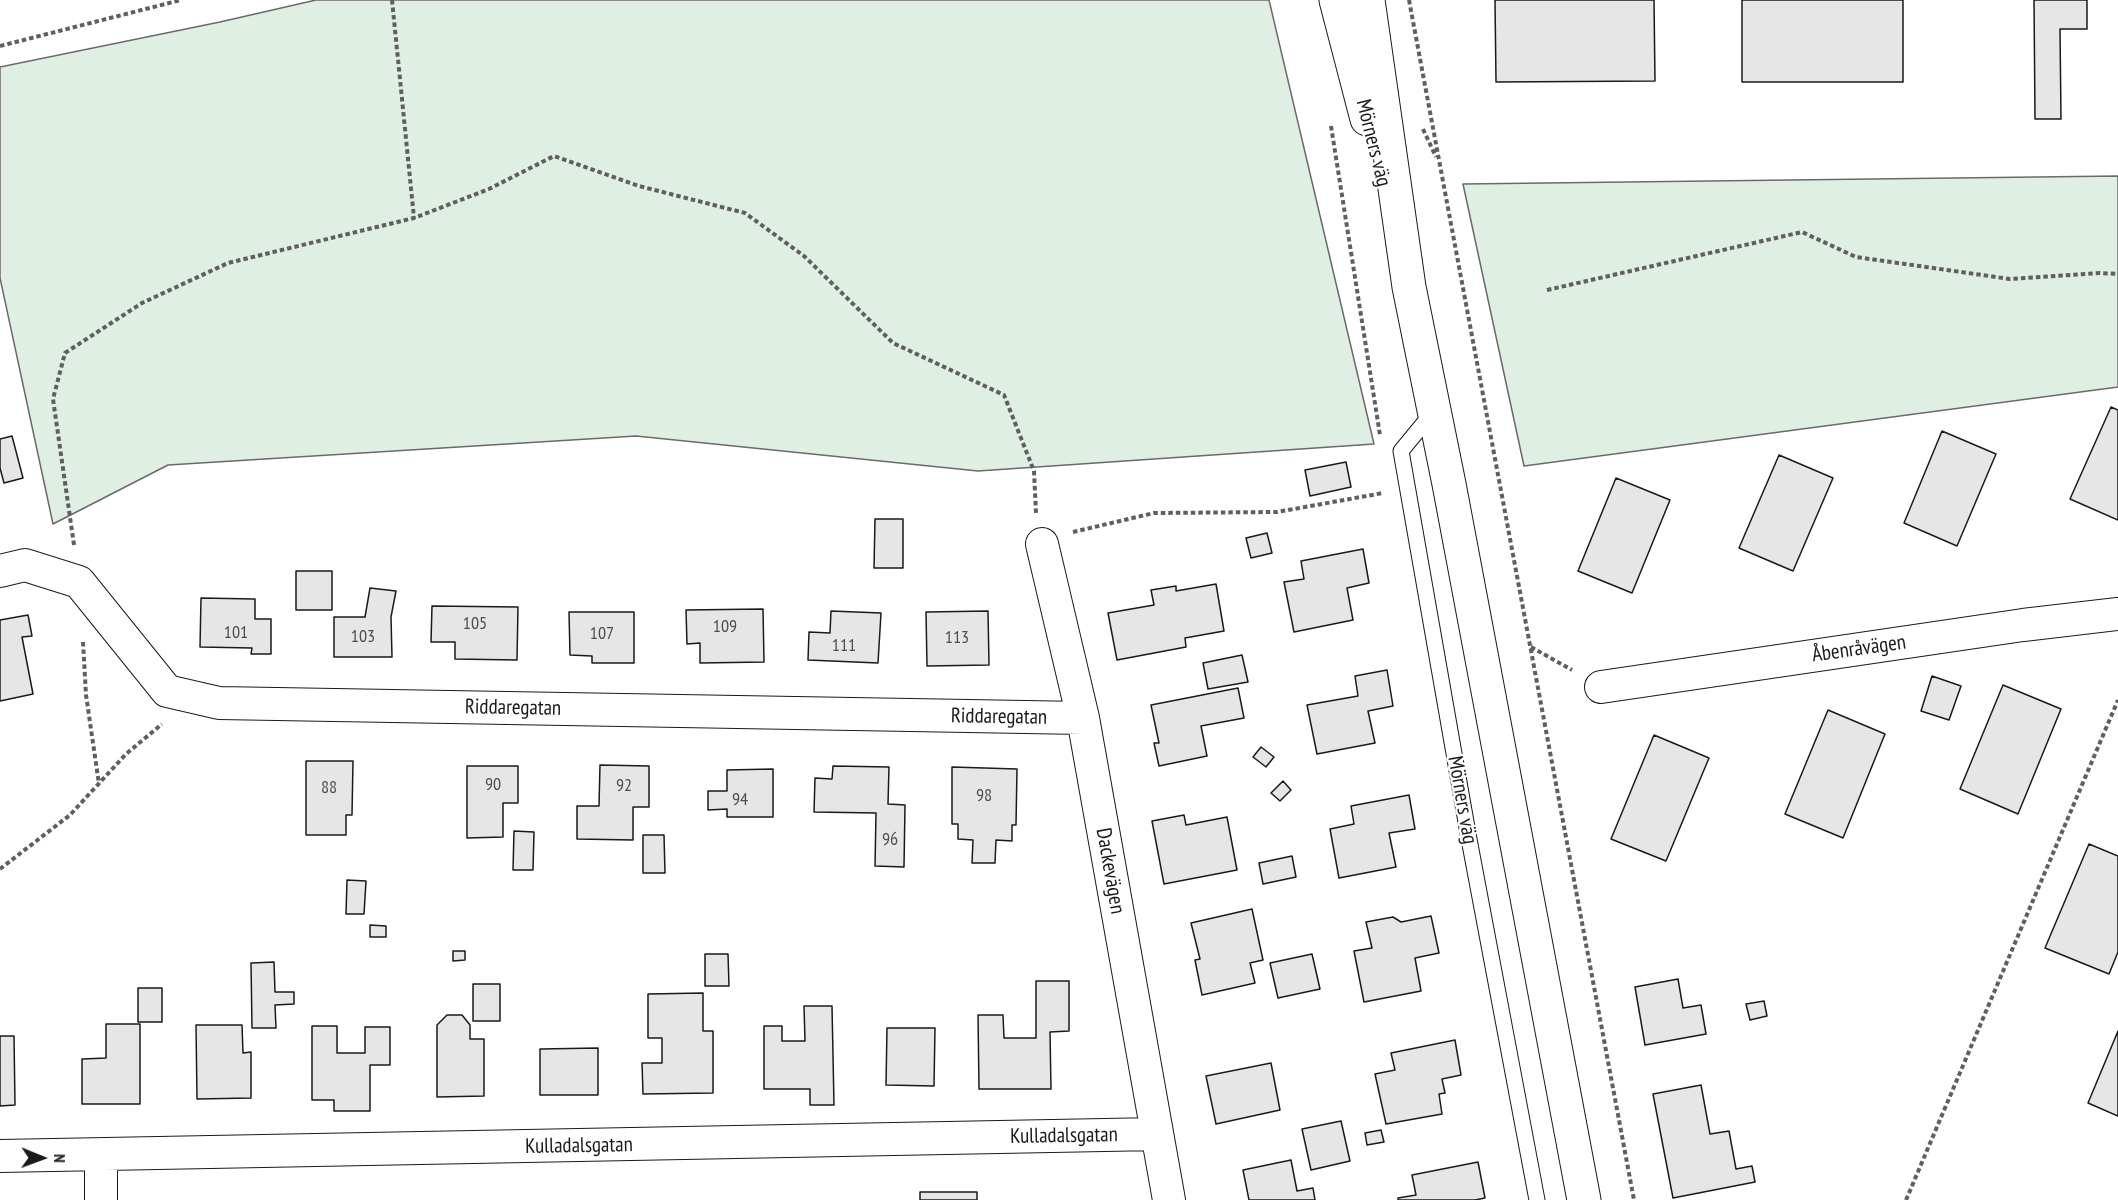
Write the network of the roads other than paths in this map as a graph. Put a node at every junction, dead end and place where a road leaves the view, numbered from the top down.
1 (1336, 0) edge
2 (1368, 0) edge
3 (1409, 287) junction
4 (1434, 411) junction
5 (1039, 542) road end
6 (0, 571) edge
7 (2118, 614) edge
8 (1601, 687) road end
9 (1083, 718) junction
10 (1157, 1134) junction
11 (101, 1155) junction
12 (0, 1156) edge
13 (101, 1200) edge
14 (1169, 1200) edge
15 (1537, 1200) edge
16 (1584, 1200) edge

1 - 3 main road, Mörners väg
2 - 3 main road, Mörners väg
3 - 4 main road, Mörners väg
4 - 15 lane, Mörners väg
4 - 16 main road, Mörners väg
5 - 9 street, Dackevägen
6 - 9 street, Riddaregatan
7 - 8 street, Åbenråvägen
9 - 10 street, Dackevägen
10 - 11 street, Kulladalsgatan
10 - 14 street, Dackevägen
11 - 12 street, Kulladalsgatan
11 - 13 street

